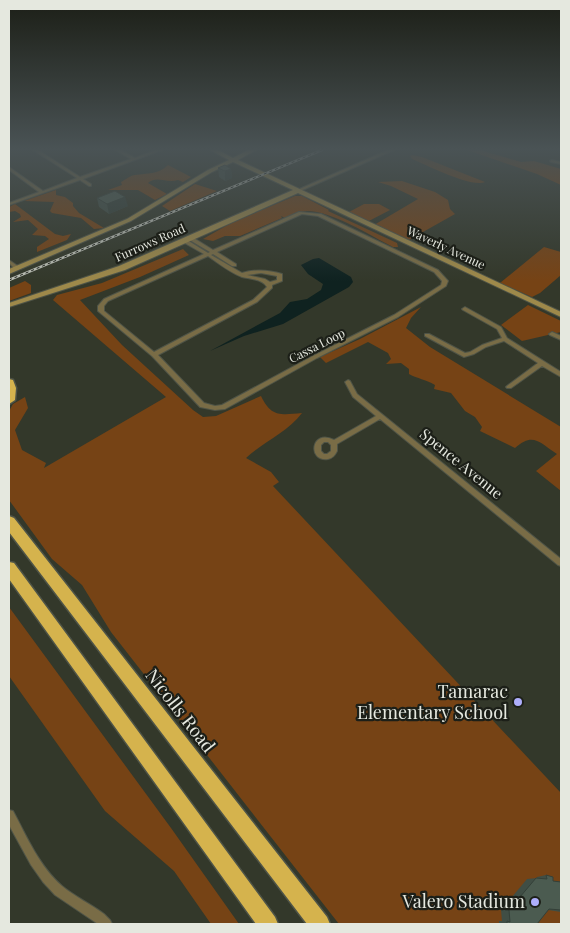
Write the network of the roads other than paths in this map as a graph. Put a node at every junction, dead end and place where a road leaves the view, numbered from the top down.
1 (38, 194) edge
2 (175, 194) edge
3 (291, 194) edge
4 (302, 194) edge
5 (9, 204) edge
6 (188, 239) junction
7 (211, 254) junction
8 (11, 264) edge
9 (9, 272) edge
10 (244, 274) junction
11 (269, 284) junction
12 (9, 305) edge
13 (465, 309) dead end
14 (561, 315) edge
15 (427, 334) dead end
16 (552, 334) dead end
17 (561, 338) edge
18 (505, 339) junction
19 (154, 355) junction
20 (541, 364) junction
21 (561, 375) edge
22 (348, 382) dead end
23 (9, 383) edge
24 (509, 388) dead end
25 (9, 400) edge
26 (381, 416) junction
27 (334, 443) dead end
28 (9, 522) edge
29 (561, 564) edge
30 (9, 568) edge
31 (9, 815) edge
32 (106, 924) edge
33 (268, 924) edge
34 (320, 924) edge

1 - 5 street
2 - 8 street
3 - 6 street, Furrows Road
4 - 14 street, Waverly Avenue
6 - 7 street
6 - 12 street, Furrows Road
7 - 10 street
7 - 19 street, Cassa Loop
7 - 19 street, Cassa Loop
8 - 9 street
10 - 11 street
10 - 11 street
11 - 19 street
13 - 18 street
15 - 18 street
16 - 17 street
18 - 20 street
20 - 21 street
20 - 24 street
22 - 26 street, Spence Avenue
23 - 25 highway
26 - 27 street
26 - 29 street, Spence Avenue
28 - 34 highway, Nicolls Road
30 - 33 highway
31 - 32 street

